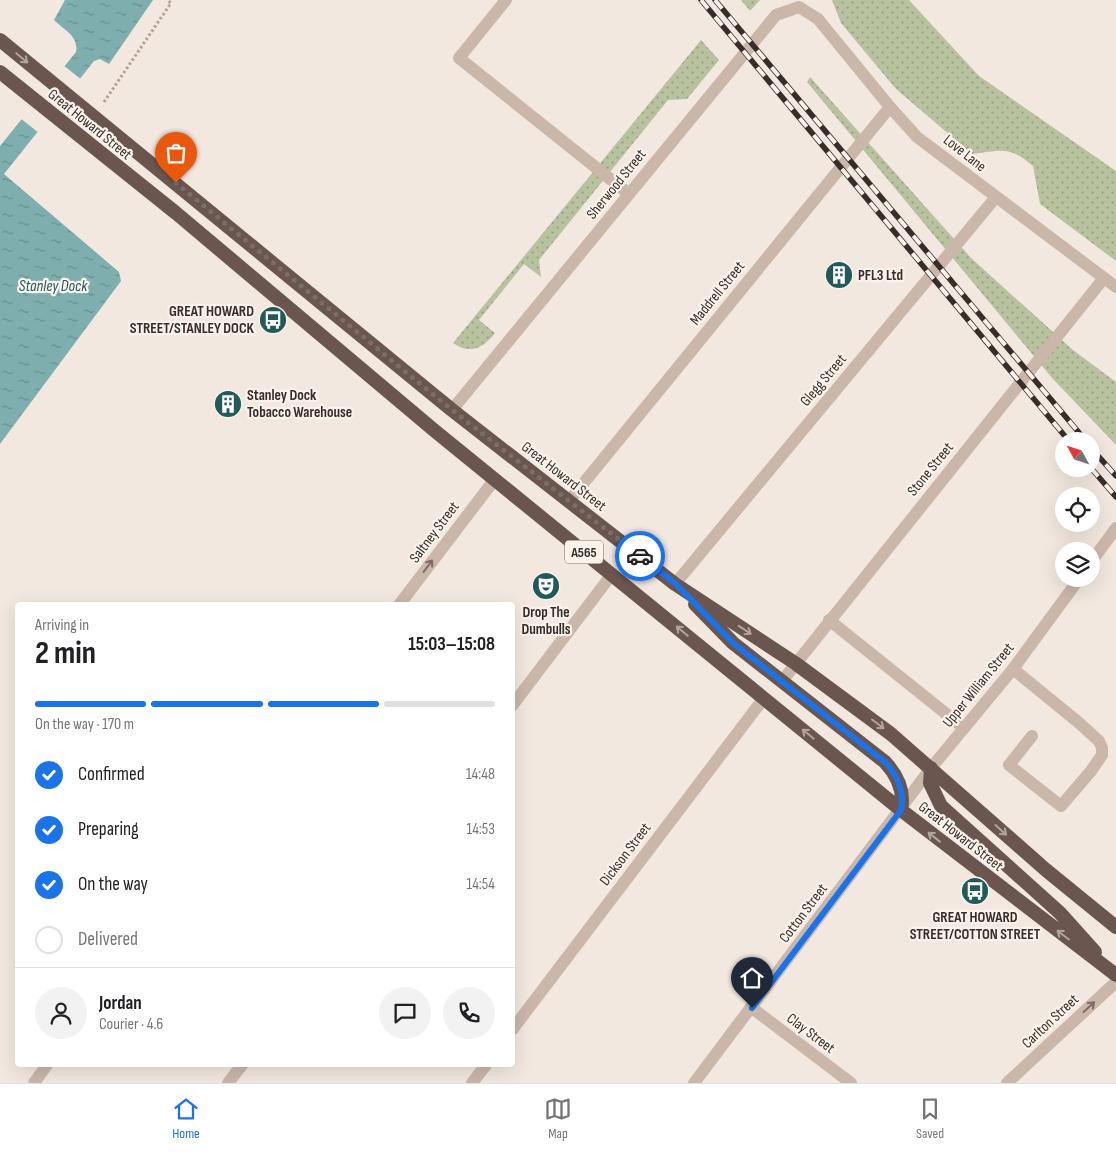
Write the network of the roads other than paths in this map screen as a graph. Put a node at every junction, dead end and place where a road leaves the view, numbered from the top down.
1 (506, 0) edge
2 (818, 19) joint
3 (0, 40) edge
4 (0, 72) edge
5 (890, 107) junction
6 (629, 194) junction
7 (996, 197) junction
8 (1104, 278) junction
9 (1116, 287) edge
10 (452, 410) junction
11 (495, 479) junction
12 (569, 501) junction
13 (1116, 528) edge
14 (1100, 550) edge
15 (612, 574) junction
16 (676, 584) junction
17 (1073, 587) edge
18 (401, 602) edge
19 (829, 620) junction
20 (795, 663) junction
21 (1013, 669) junction
22 (782, 681) junction
23 (764, 698) junction
24 (515, 702) edge
25 (964, 728) junction
26 (1032, 736) dead end
27 (931, 768) junction
28 (901, 810) junction
29 (1116, 928) edge
30 (1116, 975) edge
31 (1116, 982) edge
32 (752, 1008) junction
33 (515, 1026) edge
34 (46, 1067) edge
35 (240, 1067) edge
36 (484, 1067) edge
37 (34, 1083) edge
38 (228, 1083) edge
39 (472, 1083) edge
40 (694, 1083) edge
41 (851, 1083) edge
42 (1007, 1083) edge

1 - 6 street
2 - 5 street, Love Lane
2 - 6 street, Sherwood Street
3 -> 10 highway, Great Howard Street / A565
4 - 11 highway, Great Howard Street / A565
5 - 7 street, Love Lane
5 - 12 street, Maddrell Street
6 - 10 street, Sherwood Street
7 - 8 street, Love Lane
7 - 16 street, Glegg Street
8 - 9 street, Love Lane
8 - 19 street, Stone Street
10 - 12 highway, Great Howard Street / A565
11 - 15 highway, Great Howard Street / A565
18 -> 11 street, Saltney Street
12 - 16 highway, Great Howard Street / A565
13 - 14 street
23 -> 15 highway, Great Howard Street / A565
15 - 24 street
16 -> 20 highway, Great Howard Street / A565
16 - 22 highway
17 - 21 street, Upper William Street
19 - 20 street, Stone Street
19 - 25 street
20 - 22 street, Stone Street
20 -> 27 highway, Great Howard Street / A565
21 - 25 street, Upper William Street
21 - 26 street
22 - 28 highway
28 -> 23 highway, Great Howard Street / A565
23 - 33 street, Dickson Street
25 - 27 street, Upper William Street
27 - 28 street, Upper William Street
27 -> 29 highway, Great Howard Street / A565
27 - 30 highway
30 -> 28 highway, Great Howard Street / A565
28 - 32 street, Cotton Street
42 -> 31 street, Carlton Street
32 - 40 street, Cotton Street
32 - 41 street, Clay Street
34 - 37 street
35 - 38 street
36 - 39 street

